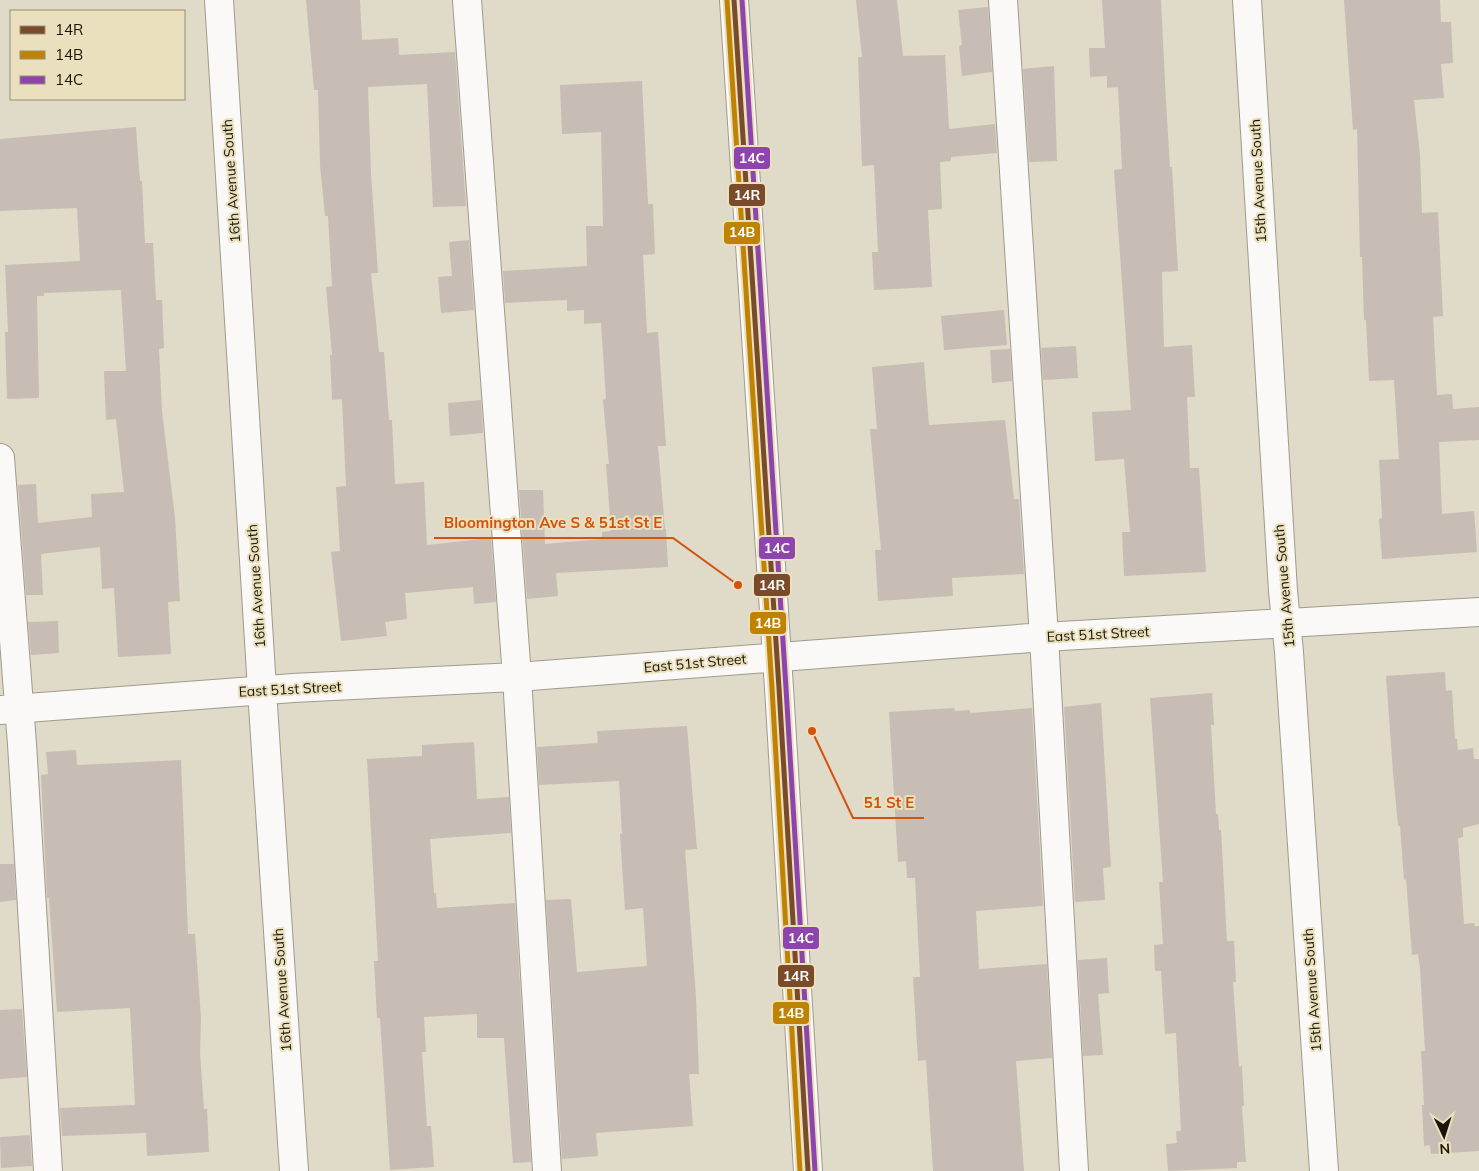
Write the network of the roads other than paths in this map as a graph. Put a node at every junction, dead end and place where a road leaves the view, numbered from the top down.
1 (219, 0) edge
2 (467, 0) edge
3 (734, 0) edge
4 (1003, 0) edge
5 (1247, 0) edge
6 (0, 458) edge
7 (1479, 612) edge
8 (1285, 623) junction
9 (1044, 637) junction
10 (777, 656) junction
11 (517, 677) junction
12 (263, 690) junction
13 (10, 709) edge
14 (48, 1171) edge
15 (294, 1171) edge
16 (547, 1171) edge
17 (808, 1171) edge
18 (1074, 1171) edge
19 (1324, 1171) edge

1 - 12 street, 16th Avenue South
2 - 11 street
3 - 10 street
4 - 9 street
5 - 8 street, 15th Avenue South
6 - 13 street
7 - 8 street, East 51st Street
8 - 9 street, East 51st Street
8 - 19 street, 15th Avenue South
9 - 10 street, East 51st Street
9 - 18 street
10 - 11 street, East 51st Street
10 - 17 street
11 - 12 street, East 51st Street
11 - 16 street
12 - 13 street, East 51st Street
12 - 15 street, 16th Avenue South
13 - 14 street

